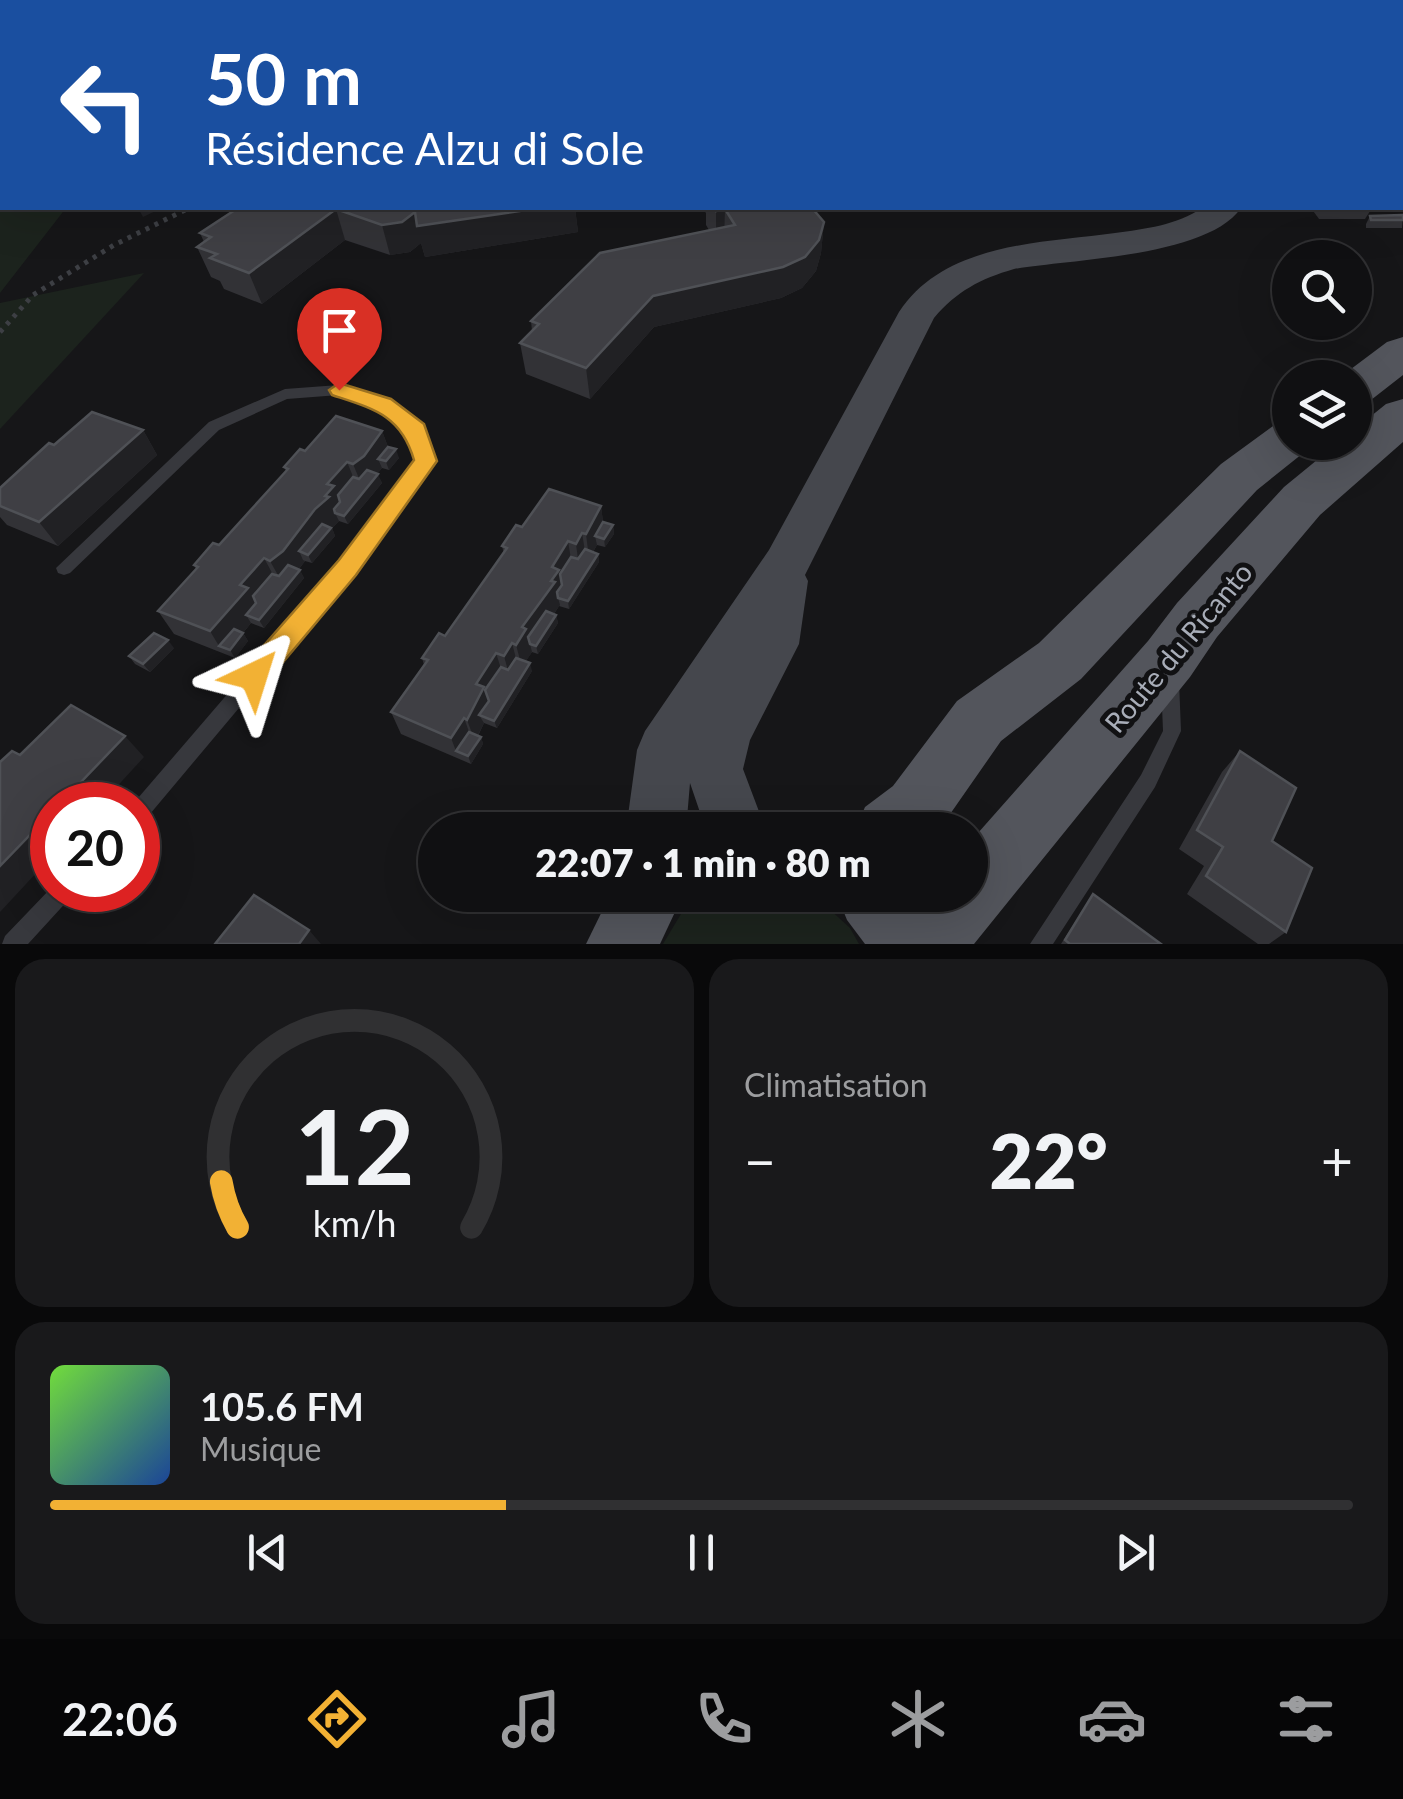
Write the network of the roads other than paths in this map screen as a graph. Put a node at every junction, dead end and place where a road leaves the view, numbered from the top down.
1 (1222, 210) edge
2 (1403, 352) edge
3 (1372, 376) edge
4 (1403, 416) edge
5 (1272, 453) edge
6 (786, 564) junction
7 (64, 568) dead end
8 (1168, 659) junction
9 (160, 786) edge
10 (658, 812) edge
11 (730, 812) edge
12 (911, 812) edge
13 (988, 873) edge
14 (43, 912) edge
15 (639, 912) edge
16 (886, 912) edge
17 (955, 912) edge
18 (12, 944) edge
19 (622, 944) edge
20 (902, 944) edge
21 (928, 944) edge
22 (1041, 944) edge

1 - 6 main road
2 - 3 main road
4 - 8 main road, Route du Ricanto
5 - 12 main road
6 - 10 main road
6 - 11 main road
7 - 9 lane
8 - 13 main road, Route du Ricanto
8 - 22 lane
14 - 18 lane
15 - 19 main road
16 - 20 main road
17 - 21 main road, Route du Ricanto

